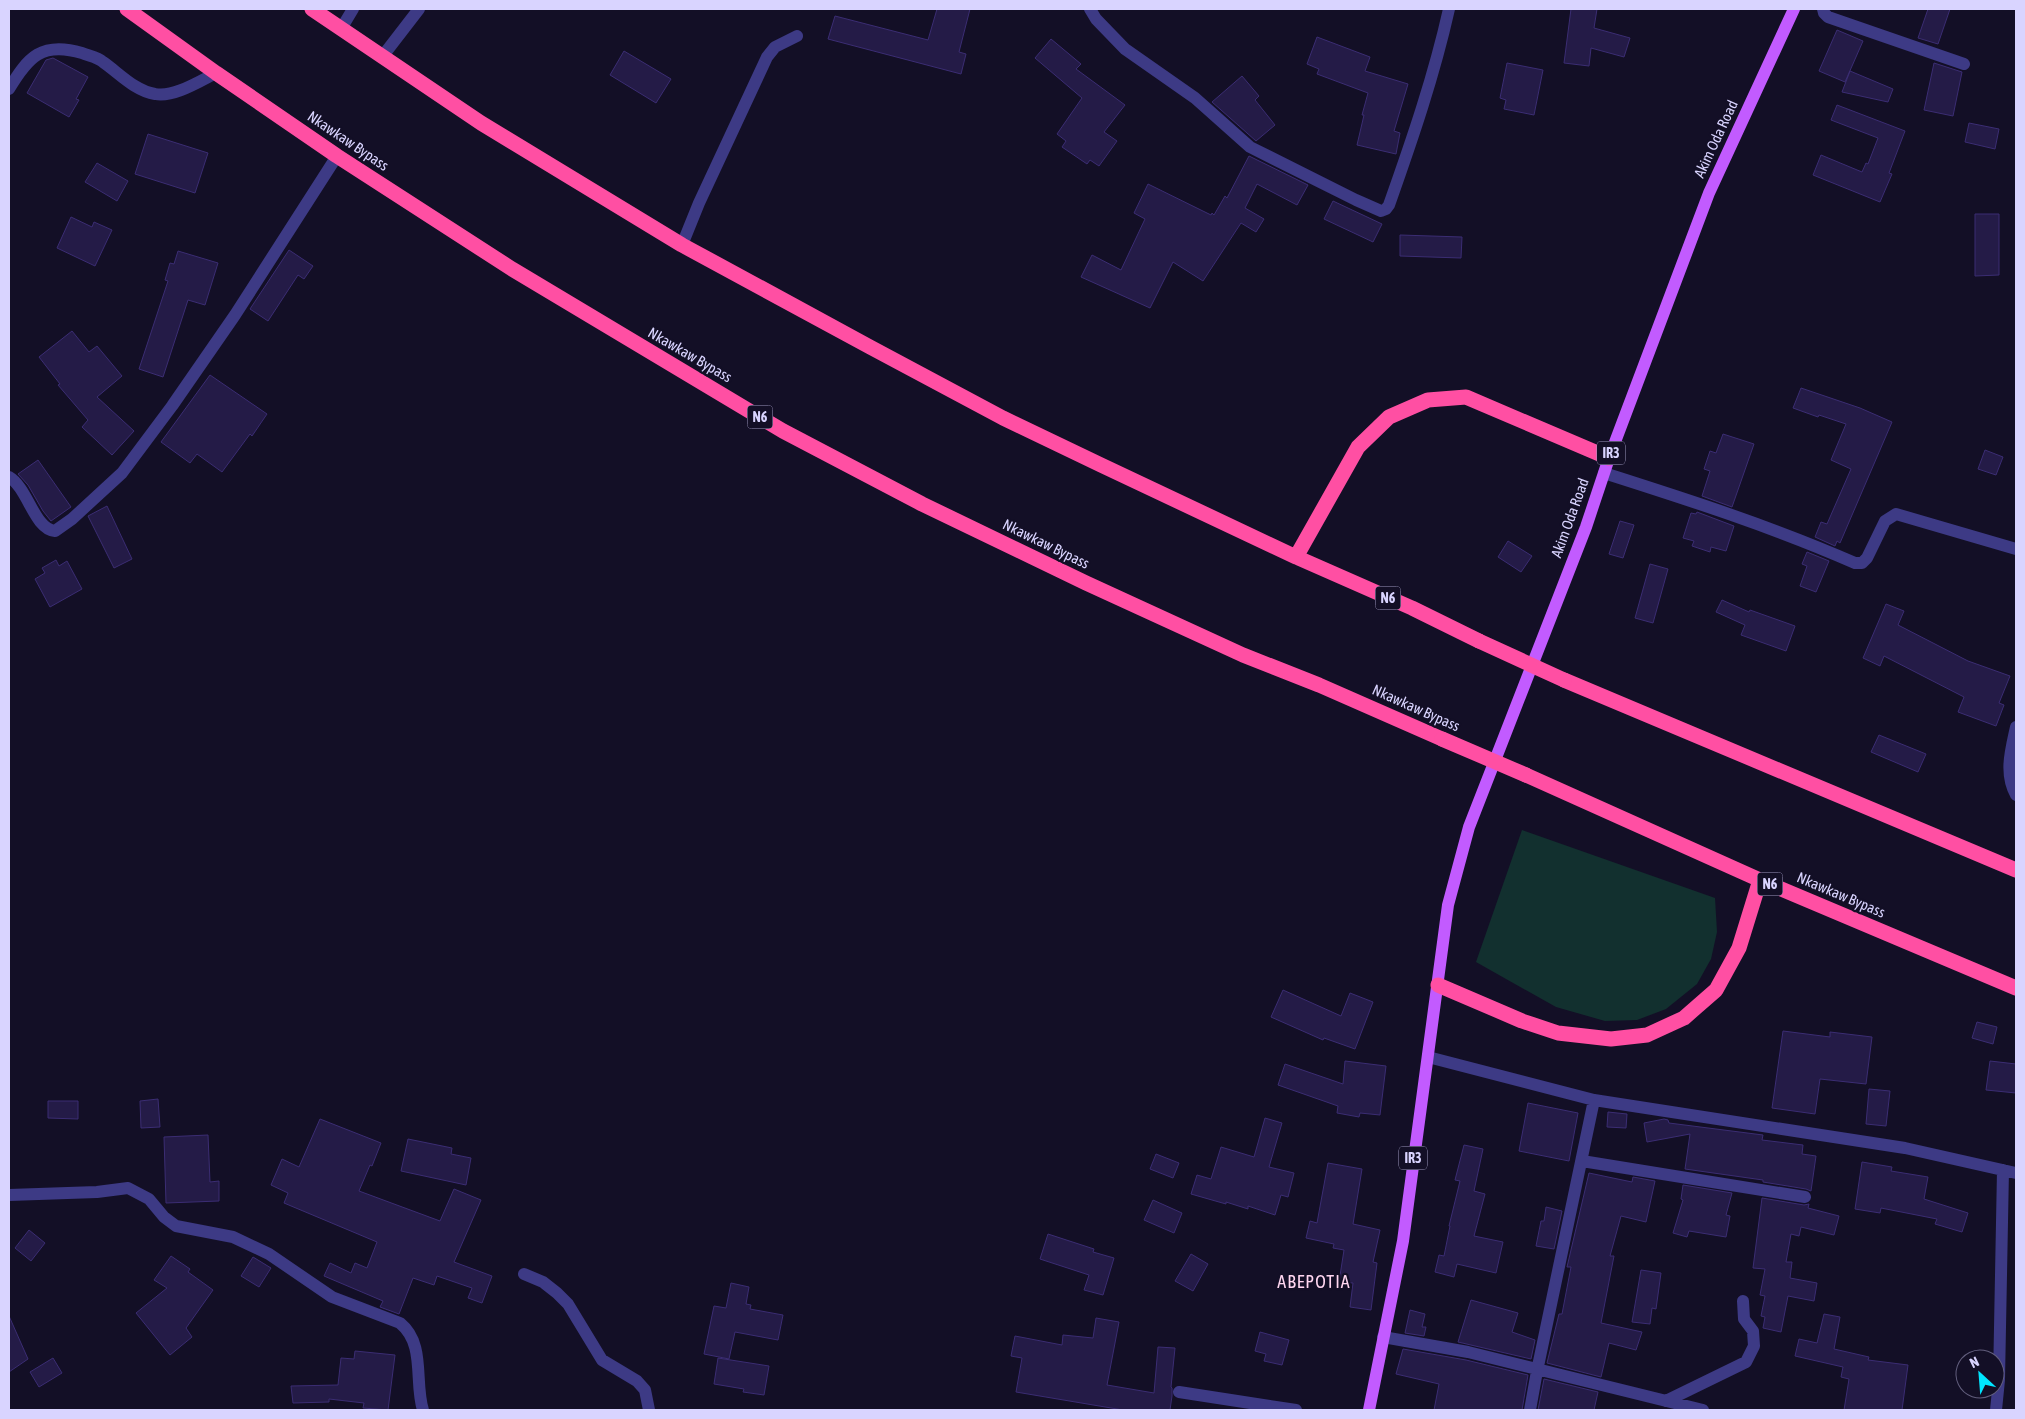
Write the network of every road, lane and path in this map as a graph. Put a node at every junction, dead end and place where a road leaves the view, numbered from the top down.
1 (127, 9) edge
2 (312, 9) edge
3 (353, 9) edge
4 (419, 9) edge
5 (1090, 9) edge
6 (1449, 9) edge
7 (1794, 9) edge
8 (1822, 9) edge
9 (341, 29) junction
10 (796, 36) dead end
11 (382, 58) junction
12 (1964, 64) dead end
13 (216, 73) junction
14 (9, 89) edge
15 (337, 156) junction
16 (682, 245) junction
17 (1606, 465) junction
18 (9, 477) edge
19 (2016, 549) edge
20 (1296, 557) junction
21 (2016, 727) edge
22 (2016, 795) edge
23 (2016, 870) edge
24 (1760, 880) junction
25 (1438, 985) junction
26 (2016, 988) edge
27 (1428, 1058) junction
28 (1594, 1100) junction
29 (1582, 1161) junction
30 (2003, 1170) junction
31 (2016, 1173) edge
32 (9, 1195) edge
33 (1805, 1197) dead end
34 (524, 1274) dead end
35 (1744, 1301) dead end
36 (1384, 1337) junction
37 (1536, 1371) junction
38 (1179, 1392) dead end
39 (1666, 1401) junction
40 (423, 1410) edge
41 (649, 1410) edge
42 (1296, 1410) edge
43 (1369, 1410) edge
44 (1530, 1410) edge
45 (1703, 1410) edge
46 (1996, 1410) edge

1 - 13 highway, Nkawkaw Bypass / N6
2 - 9 highway, N6
3 - 9 street
4 - 11 street
5 - 6 street
7 - 17 main road, Akim Oda Road / IR3
8 - 12 street
9 - 11 highway, N6
10 - 16 street
11 - 16 highway, N6
13 - 14 street
13 - 15 highway, Nkawkaw Bypass / N6
15 - 18 street
15 - 24 highway, Nkawkaw Bypass / N6, bridge
16 - 20 highway, N6
17 - 19 street
17 - 20 highway
17 - 25 main road, Akim Oda Road / IR3
20 - 23 highway, N6, bridge
21 - 22 street
24 - 25 highway
24 - 26 highway, Nkawkaw Bypass / N6
25 - 27 main road, IR3
27 - 28 street
27 - 36 main road, IR3
28 - 29 street
28 - 30 street
29 - 33 street
29 - 37 street
30 - 31 street
30 - 46 street
32 - 40 street
34 - 41 street
35 - 39 street
36 - 37 street
36 - 43 main road, IR3
37 - 39 street
37 - 44 street
38 - 42 street
39 - 45 street

